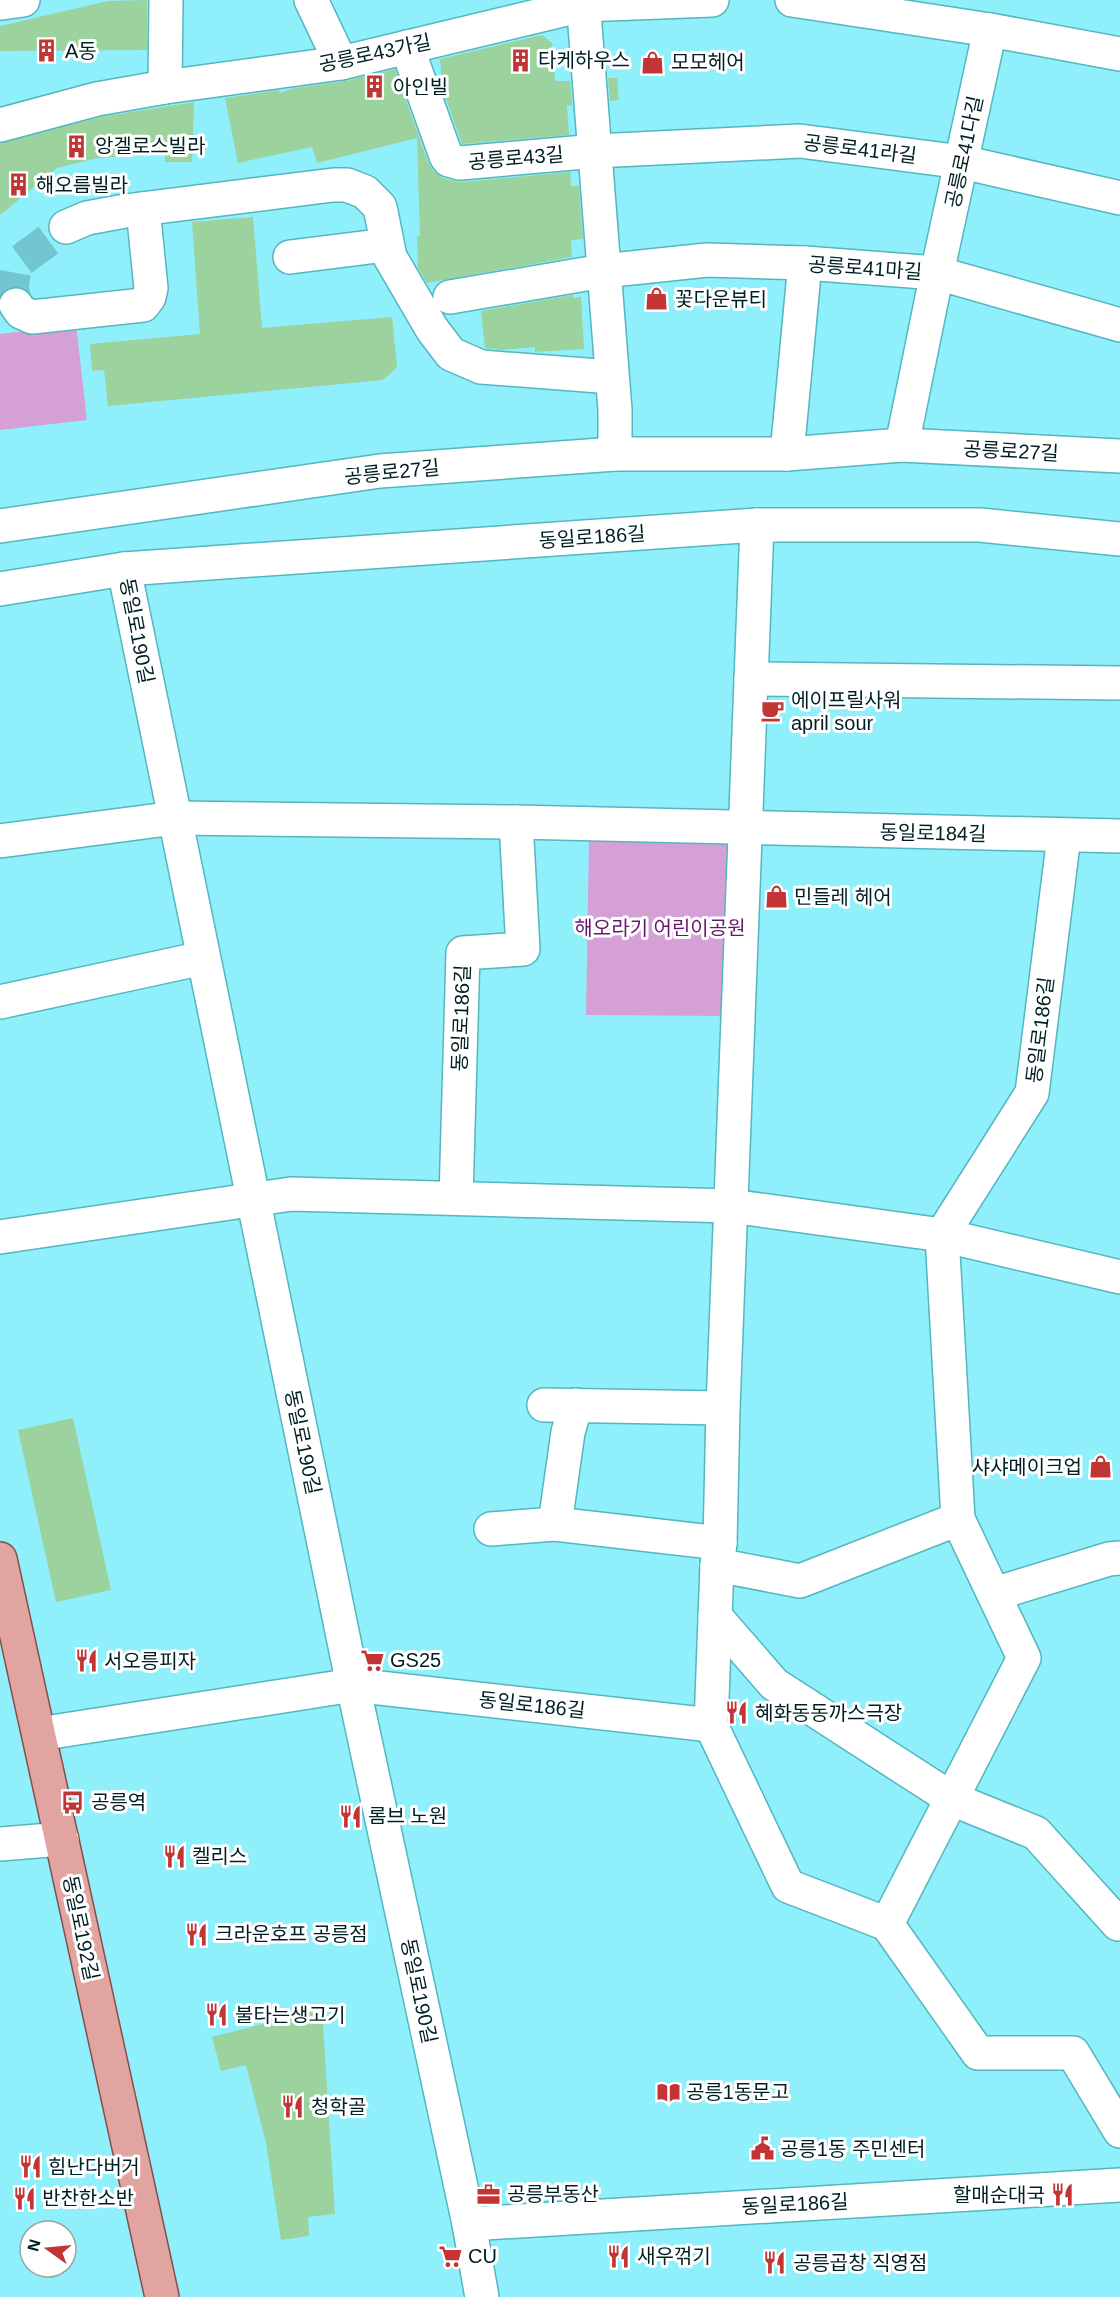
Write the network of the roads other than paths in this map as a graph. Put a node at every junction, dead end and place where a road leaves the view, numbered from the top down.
1 (166, 0) edge
2 (311, 0) edge
3 (712, 0) edge
4 (792, 0) edge
5 (583, 2) edge
6 (990, 30) junction
7 (406, 47) junction
8 (1120, 54) edge
9 (340, 63) junction
10 (165, 87) junction
11 (0, 125) edge
12 (596, 151) junction
13 (962, 162) junction
14 (1120, 198) edge
15 (143, 209) junction
16 (66, 227) tunnel mouth
17 (386, 245) junction
18 (290, 257) dead end
19 (805, 263) junction
20 (603, 271) junction
21 (937, 273) junction
22 (450, 297) dead end
23 (16, 305) dead end
24 (1120, 325) edge
25 (612, 377) junction
26 (902, 445) junction
27 (615, 454) junction
28 (787, 454) junction
29 (1120, 456) edge
30 (757, 525) junction
31 (0, 526) edge
32 (1120, 539) edge
33 (124, 569) junction
34 (0, 589) edge
35 (751, 679) junction
36 (1120, 683) edge
37 (175, 818) junction
38 (516, 822) junction
39 (746, 828) junction
40 (1064, 836) junction
41 (1120, 836) edge
42 (0, 841) edge
43 (203, 958) junction
44 (0, 1002) edge
45 (456, 1198) junction
46 (253, 1200) junction
47 (731, 1206) junction
48 (942, 1235) junction
49 (0, 1237) edge
50 (1120, 1276) edge
51 (544, 1405) dead end
52 (576, 1405) junction
53 (723, 1408) junction
54 (958, 1519) junction
55 (555, 1524) junction
56 (491, 1528) dead end
57 (718, 1554) junction
58 (1120, 1558) edge
59 (0, 1559) edge
60 (994, 1594) junction
61 (715, 1616) junction
62 (353, 1685) junction
63 (711, 1725) junction
64 (39, 1734) junction
65 (952, 1799) junction
66 (62, 1839) junction
67 (0, 1844) edge
68 (1120, 1923) edge
69 (887, 1924) junction
70 (1118, 2121) edge
71 (1120, 2185) edge
72 (469, 2224) junction
73 (162, 2297) edge
74 (483, 2297) edge

1 - 10 street
2 - 9 street
3 - 5 street
4 - 6 street
5 - 7 street, 공릉로43가길
5 - 12 street
6 - 8 street
6 - 13 street, 공릉로41다길
7 - 9 street, 공릉로43가길
7 - 12 street, 공릉로43길
9 - 10 street, 공릉로43가길
10 - 11 street, 공릉로43가길
12 - 13 street, 공릉로41라길
12 - 20 street
13 - 14 street, 공릉로41라길
13 - 21 street, 공릉로41다길
15 - 16 street
15 - 17 street
15 - 23 street
17 - 18 street
17 - 25 street
19 - 20 street, 공릉로41마길
19 - 21 street, 공릉로41마길
19 - 28 street
20 - 22 street
20 - 25 street
21 - 24 street, 공릉로41마길
21 - 26 street
25 - 27 street
26 - 28 street, 공릉로27길
26 - 29 street, 공릉로27길
27 - 28 street, 공릉로27길
27 - 31 street, 공릉로27길
30 - 32 street
30 - 33 street, 동일로186길
30 - 35 street
33 - 34 street, 동일로190길
33 - 37 street, 동일로190길
35 - 36 street
35 - 39 street
37 - 38 street
37 - 42 street
37 - 43 street, 동일로190길
38 - 39 street
38 - 45 street, 동일로186길
39 - 40 street, 동일로184길
39 - 47 street
40 - 41 street, 동일로184길
40 - 48 street, 동일로186길
43 - 44 street
43 - 46 street, 동일로190길
45 - 46 street
45 - 47 street
46 - 49 street
46 - 62 street, 동일로190길
47 - 48 street
47 - 53 street
48 - 50 street
48 - 54 street
51 - 52 street
52 - 53 street
52 - 55 street
53 - 57 street
54 - 57 street
54 - 60 street
55 - 56 street
55 - 57 street
57 - 61 street
58 - 60 street
59 - 64 main road, 동일로192길
60 - 65 street
61 - 63 street
61 - 65 street
62 - 63 street, 동일로186길
62 - 64 street
62 - 72 street, 동일로190길
63 - 69 street
64 - 66 main road, 동일로192길
65 - 68 street
65 - 69 street
66 - 67 street
66 - 73 main road, 동일로192길
69 - 70 street
71 - 72 street, 동일로186길
72 - 74 street, 동일로190길

